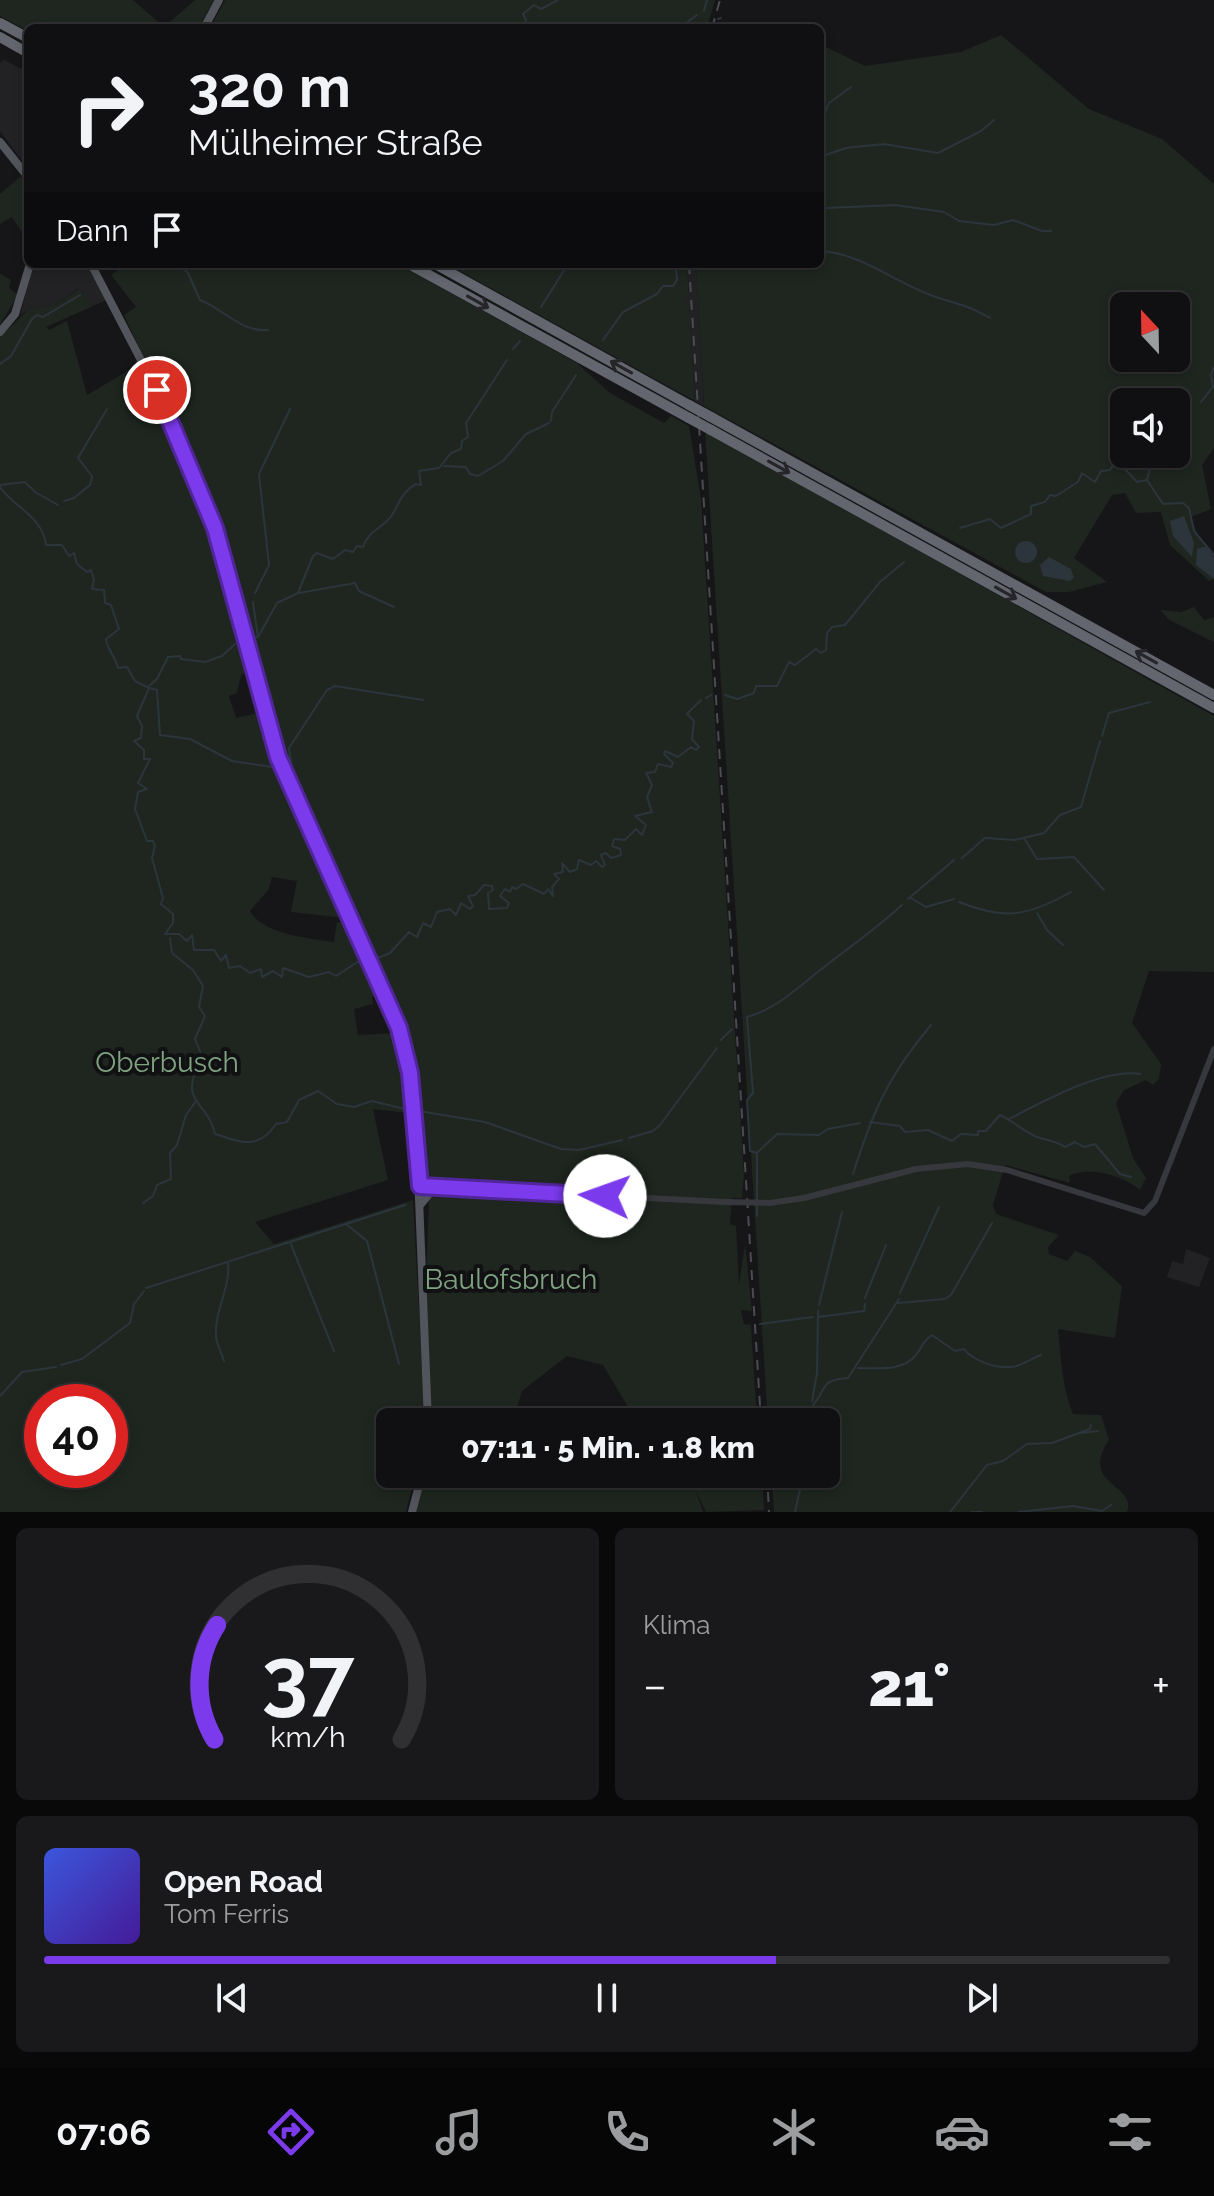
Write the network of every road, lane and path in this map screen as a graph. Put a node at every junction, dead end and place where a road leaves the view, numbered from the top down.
1 (219, 0) edge
2 (0, 23) edge
3 (206, 24) edge
4 (24, 36) edge
5 (0, 37) edge
6 (24, 51) edge
7 (0, 142) edge
8 (24, 172) edge
9 (29, 268) edge
10 (93, 268) edge
11 (416, 268) edge
12 (442, 268) edge
13 (0, 332) edge
14 (1019, 587) junction
15 (1051, 597) dead end
16 (1214, 695) edge
17 (1214, 708) edge
18 (1214, 1049) edge
19 (420, 1186) junction
20 (435, 1187) junction
21 (421, 1204) junction
22 (428, 1408) edge
23 (418, 1488) edge
24 (412, 1512) edge

1 - 3 main road
2 - 4 highway
5 - 6 highway
7 - 8 main road
9 - 13 main road
10 - 19 main road
11 -> 17 highway, bridge
14 -> 12 highway, bridge
14 - 15 highway
16 -> 14 highway
18 - 20 street, bridge
19 - 20 street
19 - 21 main road
20 - 21 main road
21 - 22 main road
23 - 24 main road

